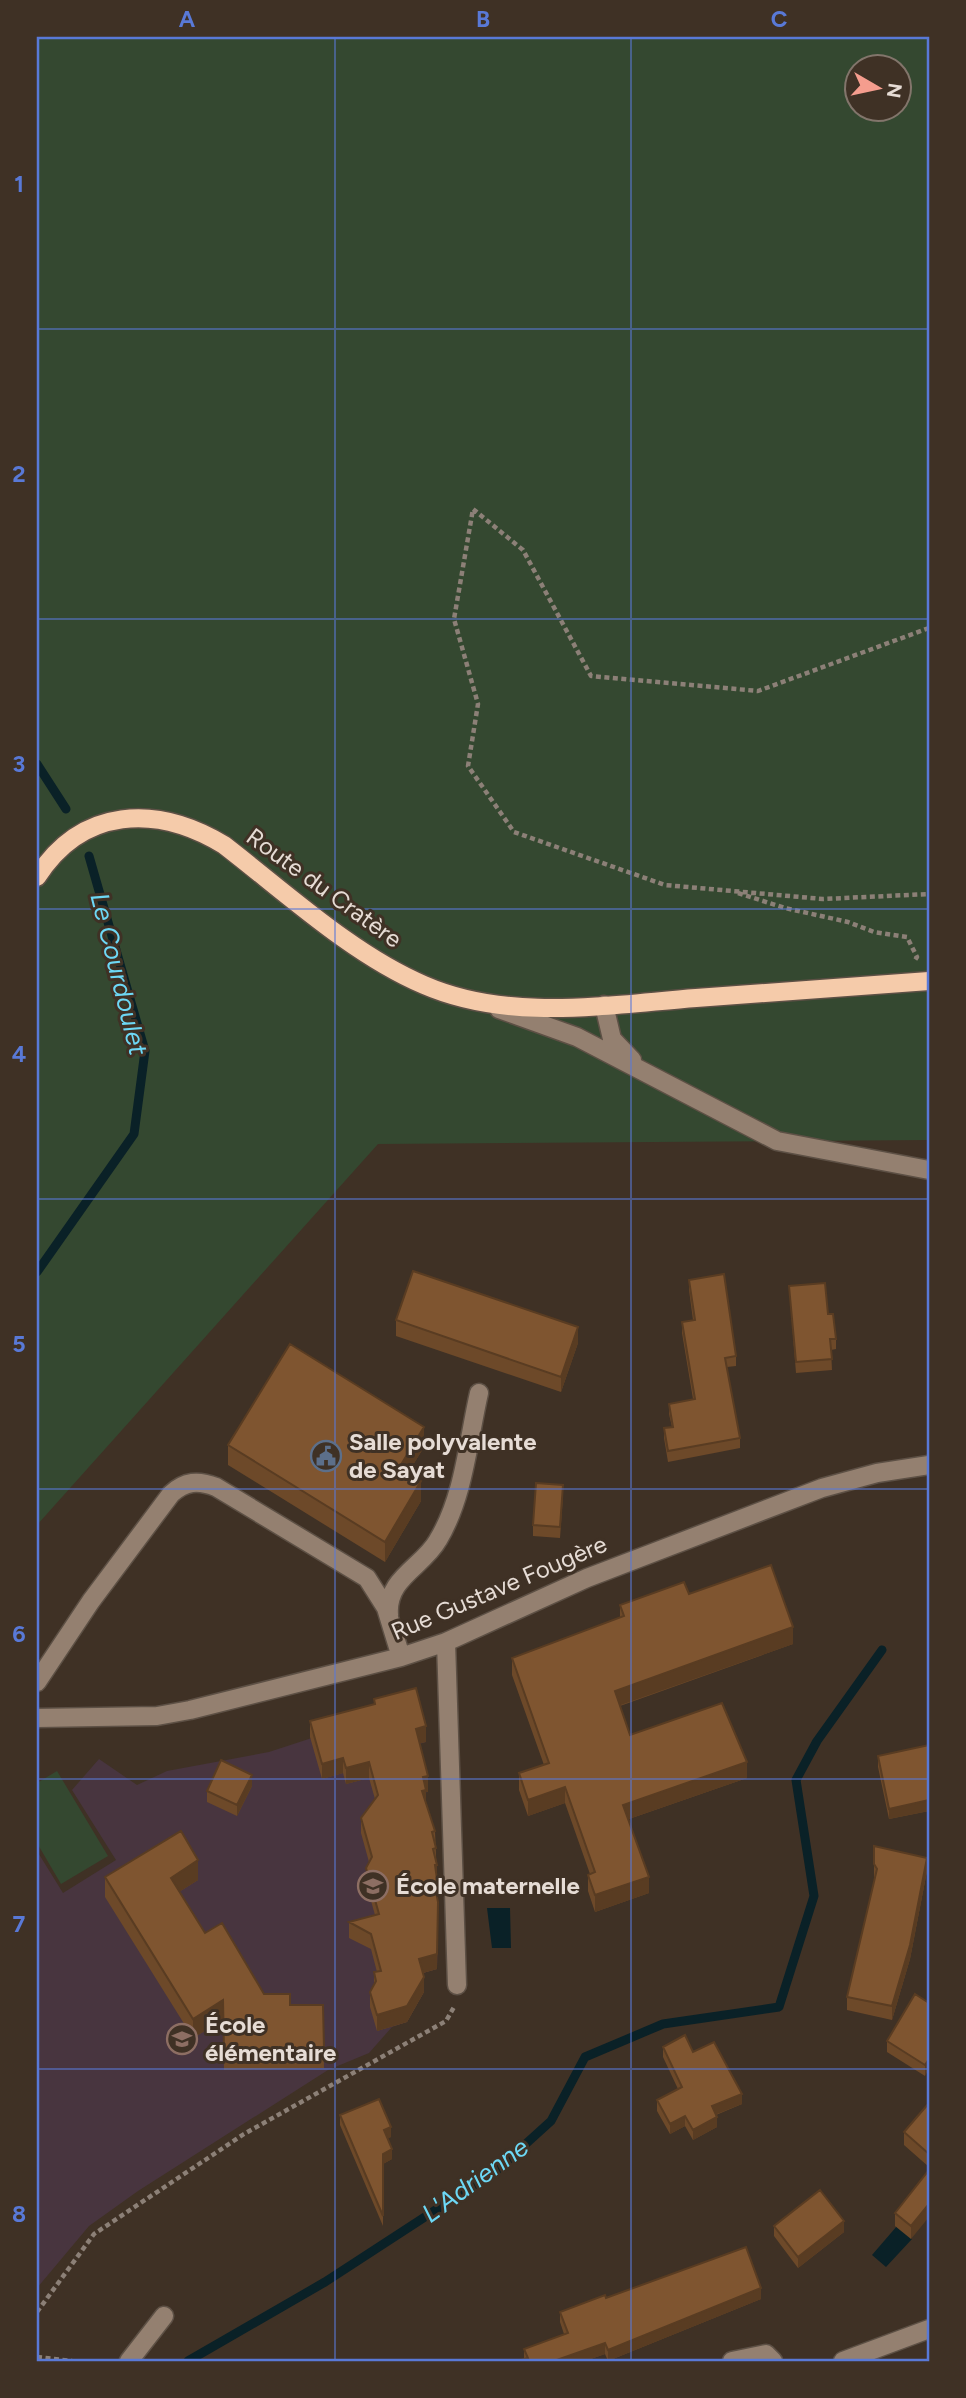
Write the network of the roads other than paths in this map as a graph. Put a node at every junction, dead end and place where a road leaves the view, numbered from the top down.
1 (37, 877) edge
2 (929, 981) edge
3 (466, 1000) junction
4 (604, 1005) junction
5 (663, 1083) junction
6 (929, 1170) edge
7 (479, 1393) dead end
8 (929, 1465) edge
9 (389, 1618) junction
10 (446, 1642) junction
11 (401, 1657) junction
12 (37, 1682) edge
13 (37, 1718) edge
14 (457, 1986) road end
15 (164, 2316) dead end
16 (929, 2329) edge
17 (129, 2361) edge
18 (732, 2361) edge
19 (774, 2361) edge
20 (843, 2361) edge

1 - 3 main road, Route du Cratère
2 - 4 main road, Route du Cratère
3 - 4 main road, Route du Cratère
3 - 5 street
4 - 5 street
5 - 6 street
7 - 9 street
8 - 10 street, Rue Gustave Fougère
9 - 11 street
9 - 12 street
10 - 11 street, Rue Gustave Fougère
10 - 14 street
11 - 13 street, Rue Gustave Fougère
15 - 17 street
16 - 20 street
18 - 19 street

